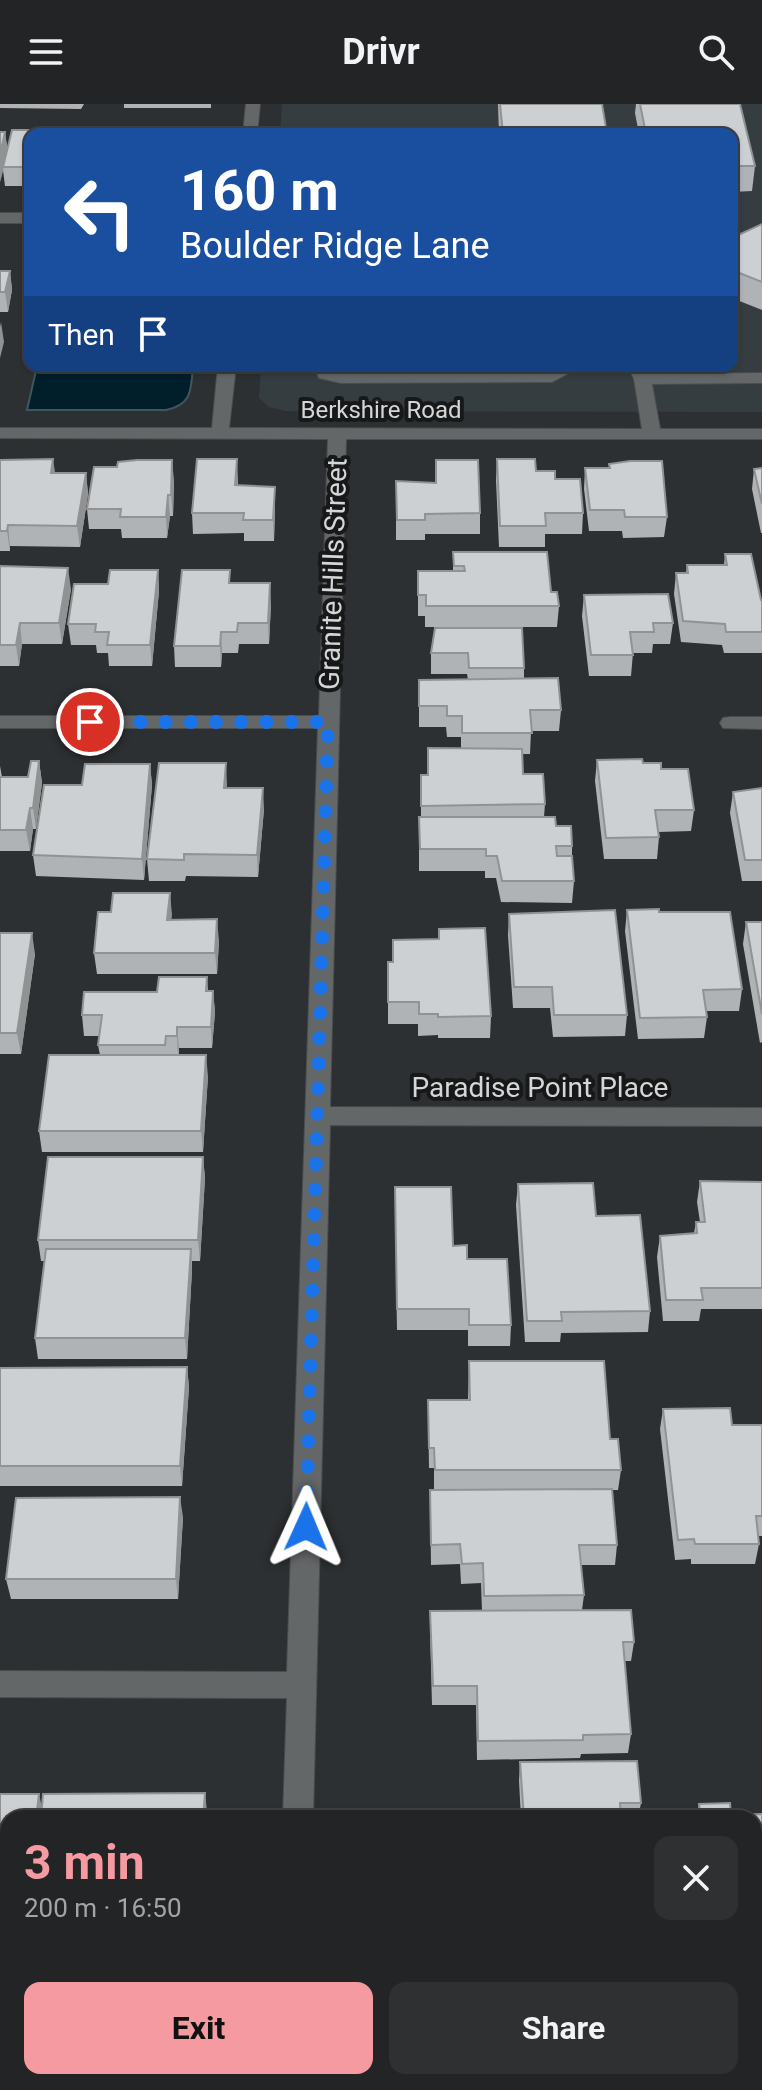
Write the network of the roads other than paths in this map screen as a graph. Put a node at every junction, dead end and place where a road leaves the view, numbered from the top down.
1 (253, 104) edge
2 (251, 128) edge
3 (0, 218) edge
4 (24, 218) edge
5 (226, 372) edge
6 (324, 372) edge
7 (560, 372) edge
8 (640, 373) edge
9 (762, 378) edge
10 (0, 433) edge
11 (337, 433) junction
12 (220, 434) junction
13 (652, 434) junction
14 (762, 434) edge
15 (0, 722) edge
16 (328, 722) junction
17 (730, 723) dead end
18 (762, 723) edge
19 (317, 1116) junction
20 (762, 1117) edge
21 (0, 1684) edge
22 (301, 1685) junction
23 (298, 1810) edge

1 - 2 street
3 - 4 street
5 - 12 street
6 - 7 street
8 - 9 street
8 - 13 street
10 - 12 street, Berkshire Road
11 - 12 street, Berkshire Road
11 - 13 street, Berkshire Road
11 - 16 street, Granite Hills Street
13 - 14 street, Berkshire Road
15 - 16 street
16 - 19 street, Granite Hills Street
17 - 18 street
19 - 20 street, Paradise Point Place
19 - 22 street, Granite Hills Street
21 - 22 street
22 - 23 street, Granite Hills Street

